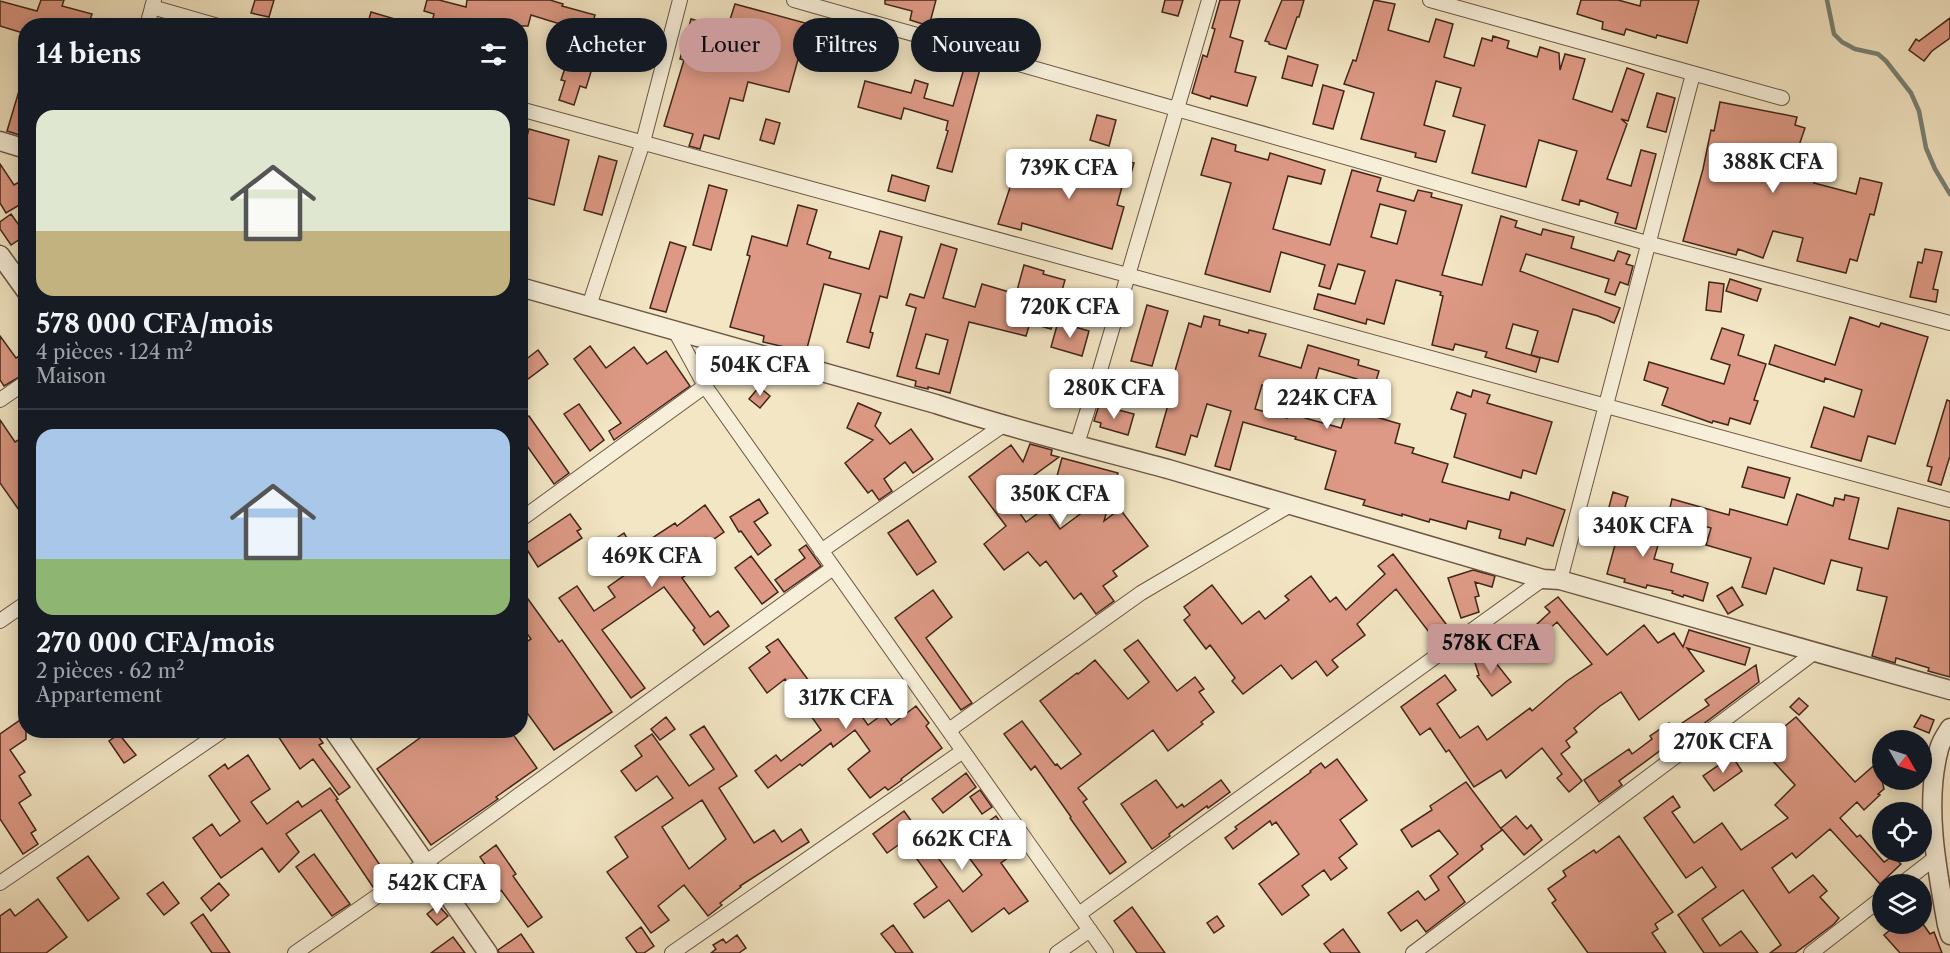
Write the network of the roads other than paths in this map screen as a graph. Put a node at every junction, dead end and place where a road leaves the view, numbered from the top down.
1 (680, 0) edge
2 (794, 0) edge
3 (1209, 0) edge
4 (1430, 0) edge
5 (153, 4) edge
6 (194, 18) edge
7 (1693, 74) junction
8 (1782, 98) dead end
9 (1178, 110) junction
10 (528, 111) edge
11 (0, 141) edge
12 (643, 142) junction
13 (18, 147) edge
14 (1647, 243) junction
15 (0, 255) edge
16 (1128, 276) junction
17 (18, 280) edge
18 (528, 289) edge
19 (589, 306) junction
20 (1950, 323) edge
21 (675, 331) junction
22 (705, 387) junction
23 (18, 388) edge
24 (0, 400) edge
25 (1605, 407) junction
26 (1002, 426) junction
27 (1077, 444) junction
28 (1950, 500) edge
29 (1292, 504) junction
30 (528, 514) edge
31 (821, 550) junction
32 (833, 568) junction
33 (1551, 579) junction
34 (18, 609) edge
35 (0, 621) edge
36 (1815, 652) junction
37 (1950, 690) edge
38 (1950, 728) edge
39 (949, 730) junction
40 (212, 738) edge
41 (339, 738) edge
42 (963, 751) junction
43 (1935, 858) junction
44 (425, 863) junction
45 (1914, 874) edge
46 (0, 883) edge
47 (1872, 906) edge
48 (1079, 914) junction
49 (1090, 930) junction
50 (1950, 935) edge
51 (296, 953) edge
52 (488, 953) edge
53 (672, 953) edge
54 (1057, 953) edge
55 (1106, 953) edge
56 (1413, 953) edge
57 (1811, 953) edge

1 - 12 street
2 - 9 street
3 - 9 street
4 - 7 street
5 - 6 street
7 - 8 street
7 - 14 street
9 - 14 street
9 - 16 street
10 - 12 street
11 - 13 street
12 - 16 street
12 - 19 street
14 - 20 street
14 - 25 street
15 - 17 street
16 - 25 street
16 - 27 street
18 - 19 street
19 - 21 street
21 - 22 street
21 - 26 street
22 - 30 street
22 - 31 street
23 - 24 street
25 - 28 street
25 - 33 street
26 - 27 street
26 - 31 street
27 - 29 street
29 - 33 street
29 - 39 street
31 - 32 street
32 - 39 street
32 - 44 street
33 - 36 street
33 - 48 street
34 - 35 street
36 - 37 street
36 - 56 street
38 - 43 street
39 - 42 street
40 - 46 street
41 - 44 street
42 - 48 street
42 - 53 street
43 - 45 street
43 - 50 street
44 - 51 street
44 - 52 street
47 - 57 street
48 - 49 street
49 - 54 street
49 - 55 street

